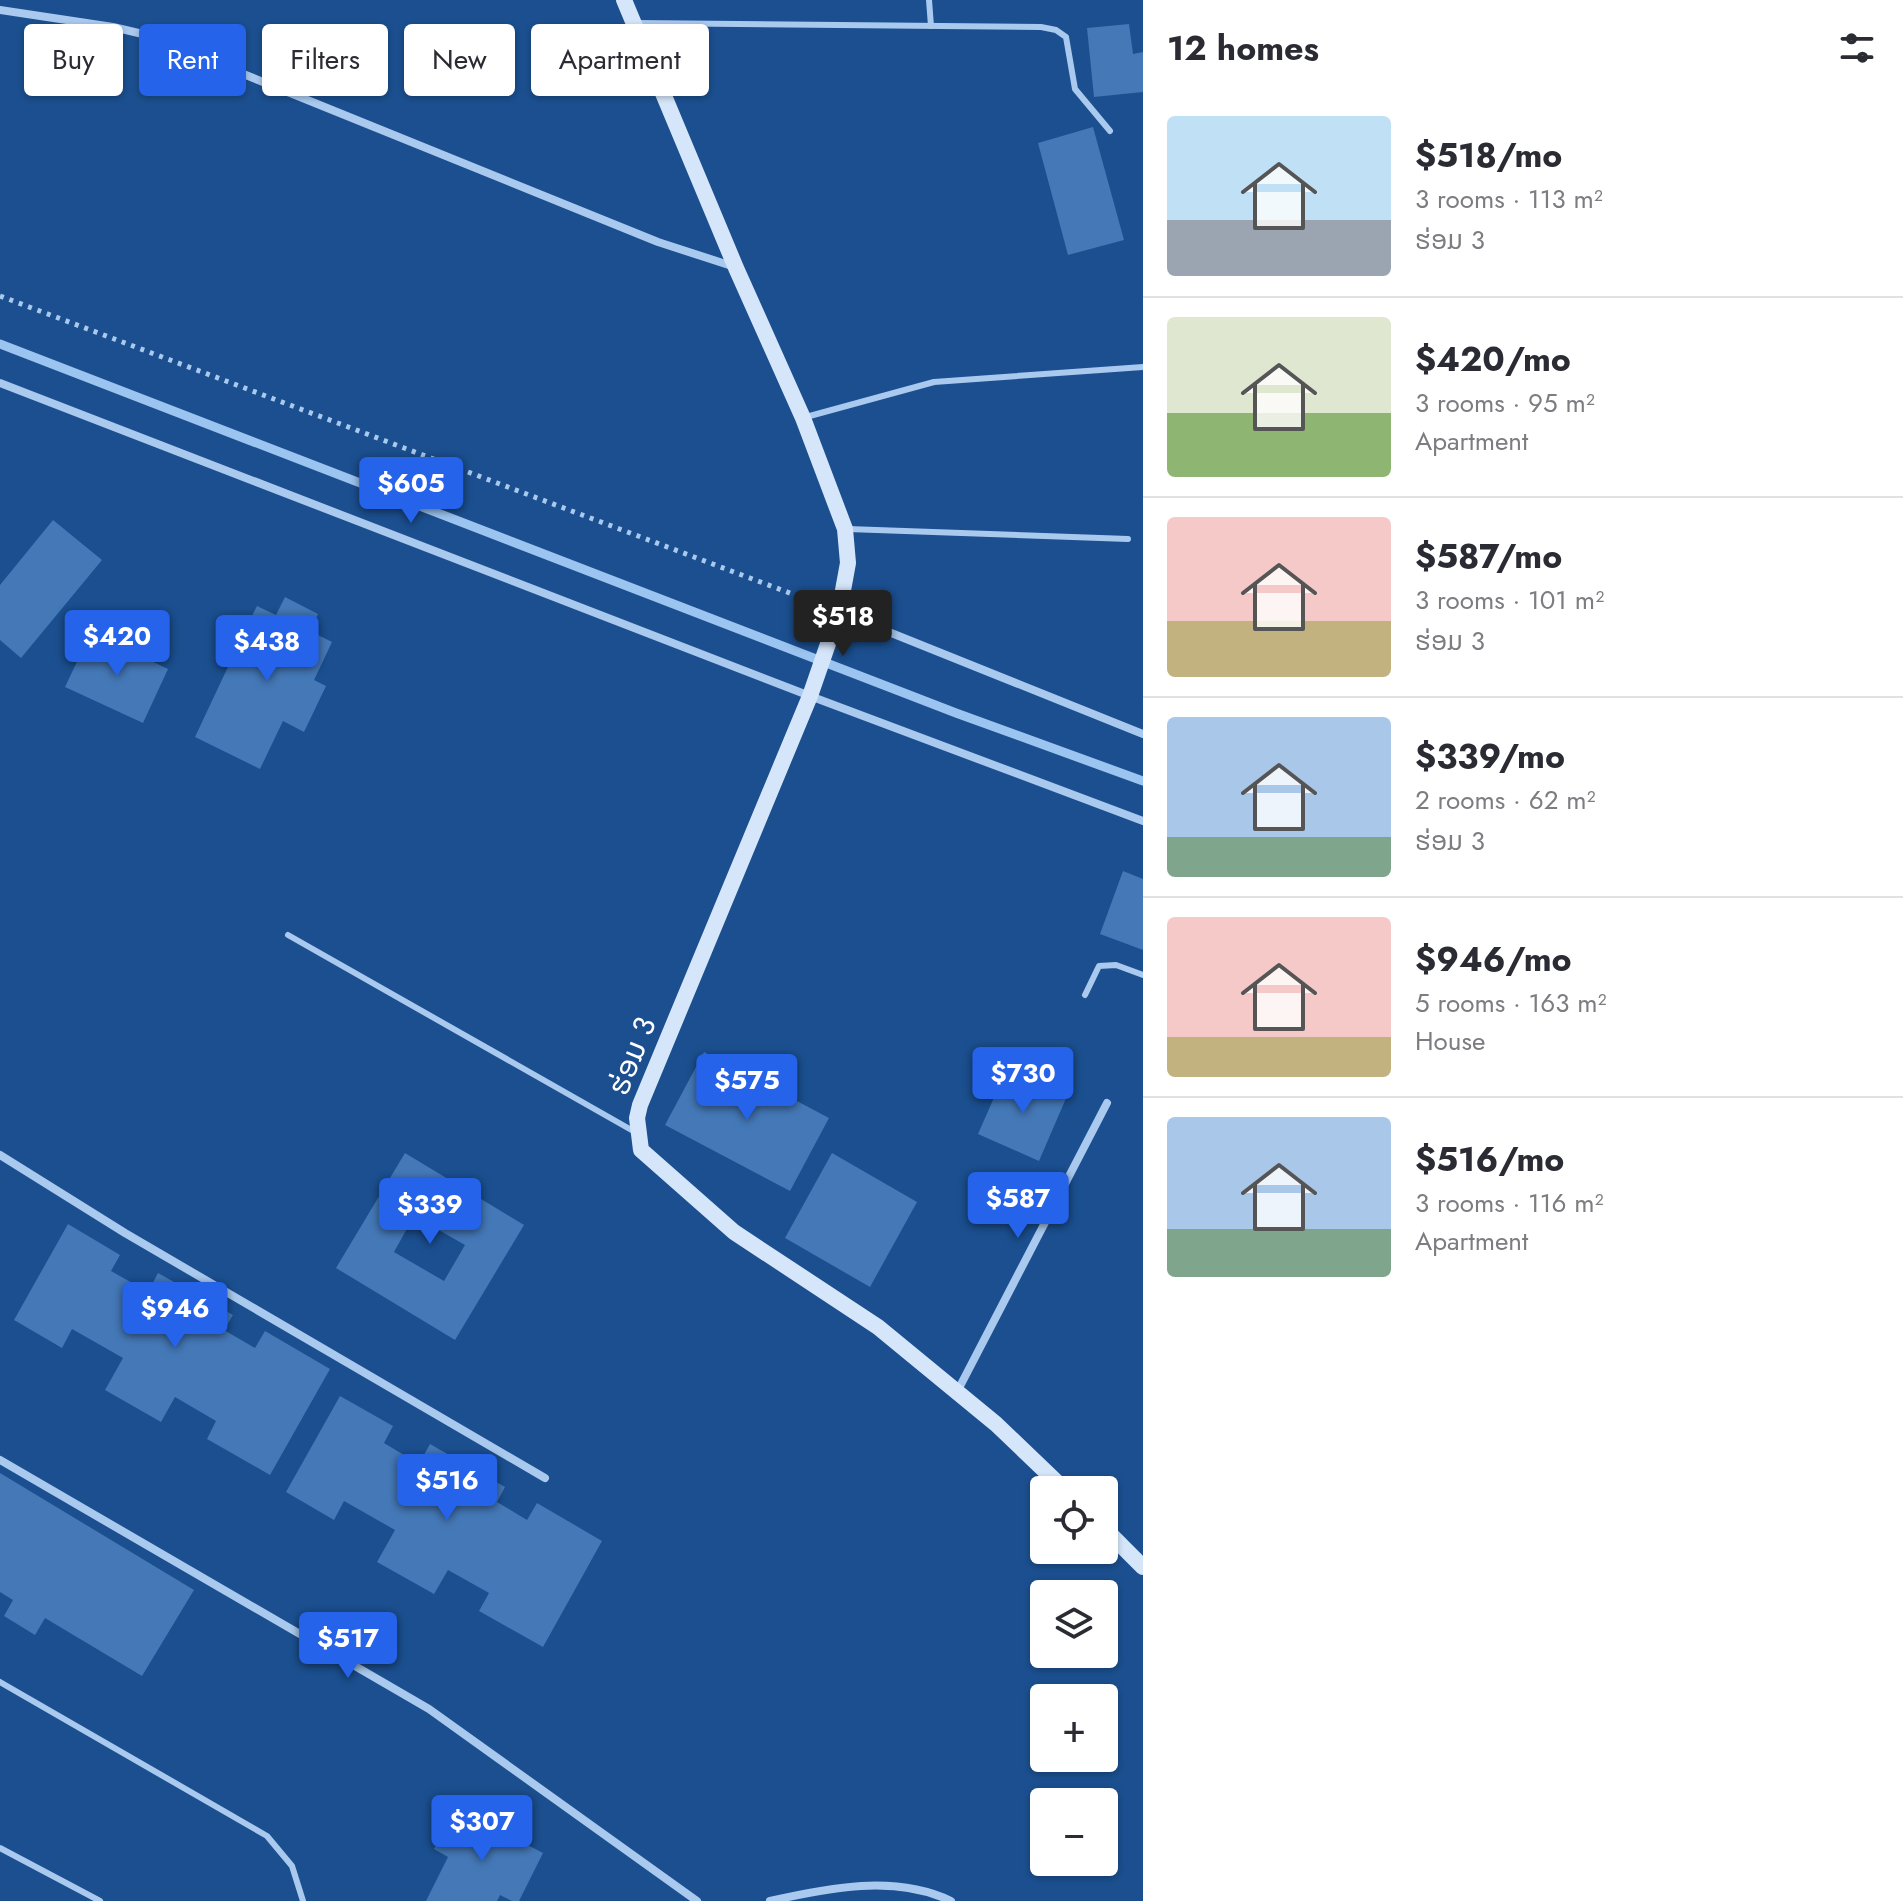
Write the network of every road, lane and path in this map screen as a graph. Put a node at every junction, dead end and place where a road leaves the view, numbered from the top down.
1 (624, 0) edge
2 (929, 0) edge
3 (0, 10) edge
4 (632, 23) junction
5 (931, 26) junction
6 (1110, 131) dead end
7 (736, 268) junction
8 (0, 296) edge
9 (1143, 367) edge
10 (0, 383) edge
11 (803, 418) junction
12 (845, 529) junction
13 (1128, 539) dead end
14 (836, 616) junction
15 (811, 689) junction
16 (1143, 734) edge
17 (1143, 821) edge
18 (288, 935) dead end
19 (1143, 975) edge
20 (1085, 995) dead end
21 (1107, 1103) dead end
22 (638, 1134) junction
23 (0, 1155) edge
24 (957, 1392) junction
25 (0, 1460) edge
26 (1050, 1476) edge
27 (545, 1478) dead end
28 (1118, 1542) edge
29 (1143, 1567) edge
30 (0, 1682) edge
31 (0, 1848) edge
32 (100, 1901) edge
33 (303, 1901) edge
34 (697, 1901) edge
35 (770, 1901) edge
36 (951, 1901) edge

1 - 4 street, ຮ່ອມ 3
2 - 5 lane
3 - 7 street
4 - 5 lane
4 - 7 street, ຮ່ອມ 3
5 - 6 lane
7 - 11 street, ຮ່ອມ 3
8 - 14 path
9 - 11 lane
10 - 15 street
11 - 12 street, ຮ່ອມ 3
12 - 13 lane
12 - 14 street, ຮ່ອມ 3
14 - 15 street, ຮ່ອມ 3
14 - 16 street
15 - 17 street
15 - 22 street, ຮ່ອມ 3
18 - 22 lane
19 - 20 lane
21 - 24 street
22 - 24 street, ຮ່ອມ 3
23 - 27 street
24 - 26 street, ຮ່ອມ 3
25 - 34 street
28 - 29 street
30 - 33 lane
31 - 32 lane
35 - 36 street

